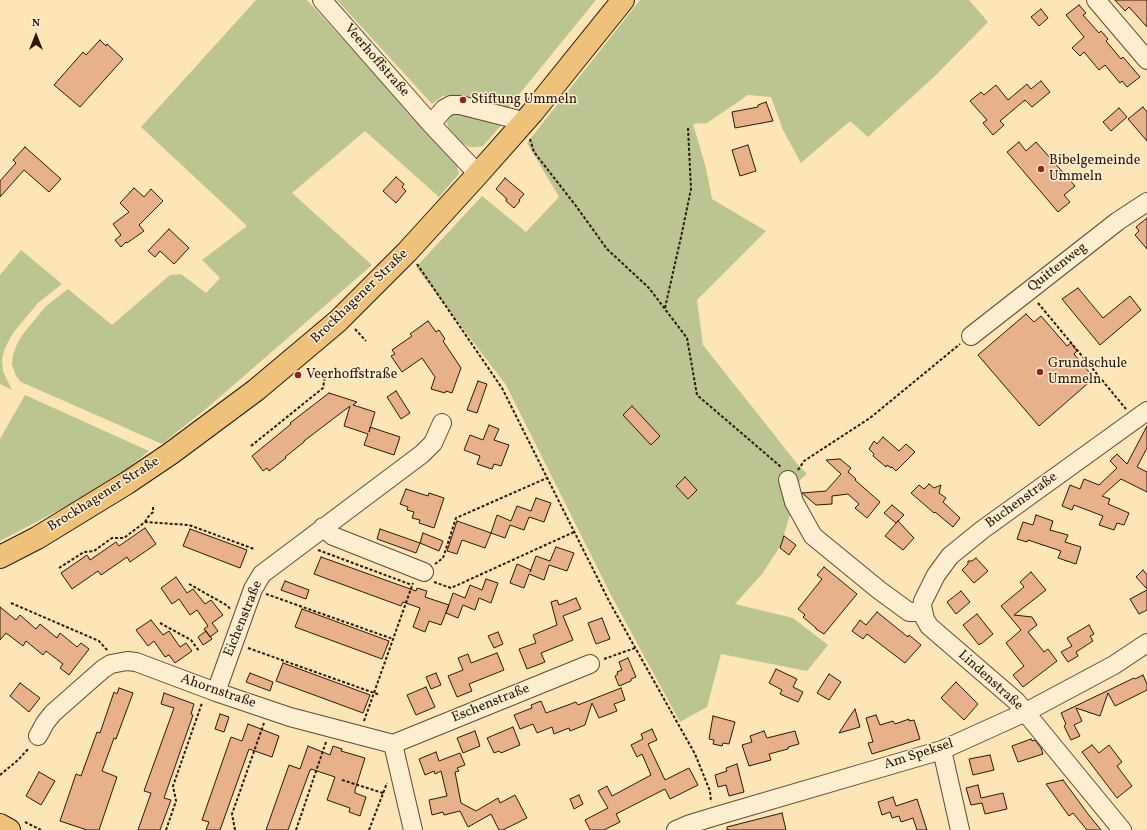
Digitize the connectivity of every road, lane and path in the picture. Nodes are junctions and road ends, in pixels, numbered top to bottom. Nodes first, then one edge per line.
1 (322, 0) edge
2 (623, 0) edge
3 (1096, 0) edge
4 (1147, 60) edge
5 (431, 124) junction
6 (688, 128) dead end
7 (526, 130) junction
8 (478, 174) junction
9 (1147, 202) edge
10 (414, 260) dead end
11 (1028, 291) junction
12 (664, 309) junction
13 (351, 325) dead end
14 (971, 336) joint
15 (366, 341) dead end
16 (325, 376) dead end
17 (1141, 416) edge
18 (442, 423) dead end
19 (251, 446) dead end
20 (547, 478) junction
21 (788, 480) junction
22 (153, 506) dead end
23 (145, 522) junction
24 (324, 527) junction
25 (574, 532) junction
26 (301, 544) junction
27 (254, 549) dead end
28 (0, 557) edge
29 (59, 568) dead end
30 (418, 576) junction
31 (189, 584) dead end
32 (253, 589) junction
33 (11, 603) dead end
34 (923, 612) junction
35 (241, 622) junction
36 (160, 623) dead end
37 (393, 639) junction
38 (234, 643) junction
39 (1147, 643) edge
40 (635, 648) junction
41 (199, 651) dead end
42 (119, 662) junction
43 (590, 664) joint
44 (212, 690) junction
45 (374, 693) junction
46 (380, 695) dead end
47 (269, 710) junction
48 (1026, 712) junction
49 (331, 728) junction
50 (359, 735) junction
51 (38, 736) joint
52 (942, 750) junction
53 (395, 751) junction
54 (0, 775) edge
55 (342, 780) dead end
56 (383, 793) junction
57 (715, 823) edge
58 (0, 825) edge
59 (9, 830) edge
60 (166, 830) edge
61 (235, 830) edge
62 (296, 830) edge
63 (369, 830) edge
64 (414, 830) edge
65 (676, 830) edge
66 (960, 830) edge
67 (1122, 830) edge

1 - 5 street, Veerhoffstraße
2 - 7 main road, Brockhagener Straße
3 - 4 street
5 - 7 street
5 - 8 street, Veerhoffstraße
6 - 12 path
7 - 8 main road, Brockhagener Straße
7 - 12 path
8 - 28 main road, Brockhagener Straße
9 - 11 street, Quittenweg
10 - 20 path
11 - 14 street, Quittenweg
11 - 17 path
12 - 21 path
13 - 15 path
14 - 21 path
16 - 19 path
17 - 34 street, Buchenstraße
18 - 24 street, Eichenstraße
20 - 25 path
20 - 30 path
21 - 34 street
22 - 23 path
23 - 27 path
23 - 29 path
24 - 26 street, Eichenstraße
24 - 30 street
25 - 30 path
25 - 40 path
26 - 30 path
26 - 32 street, Eichenstraße
30 - 37 path
31 - 35 path
32 - 35 street, Eichenstraße
32 - 37 path
33 - 42 path
34 - 48 street, Lindenstraße
35 - 38 street, Eichenstraße
36 - 41 path
37 - 45 path
38 - 44 street, Eichenstraße
38 - 45 path
39 - 48 street, Am Speksel
40 - 43 path
40 - 57 path
42 - 44 street, Ahornstraße
42 - 51 street, Ahornstraße
43 - 53 street, Eschenstraße
44 - 47 street, Ahornstraße
44 - 60 path
45 - 46 path
45 - 50 path
47 - 49 street, Ahornstraße
47 - 61 path
48 - 52 street, Am Speksel
48 - 67 street, Lindenstraße
49 - 50 street, Ahornstraße
49 - 62 path
50 - 53 street, Ahornstraße
51 - 54 path
52 - 57 street, Am Speksel
52 - 66 street
53 - 56 path
53 - 64 street
55 - 56 path
56 - 63 path
57 - 65 street, Am Speksel
58 - 59 main road

